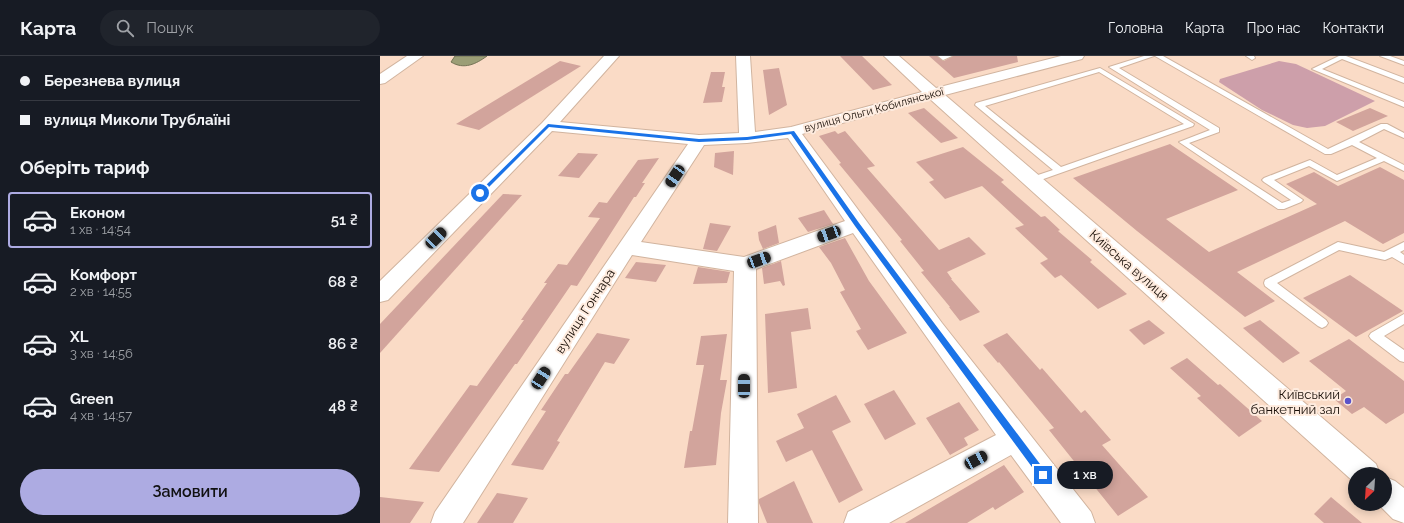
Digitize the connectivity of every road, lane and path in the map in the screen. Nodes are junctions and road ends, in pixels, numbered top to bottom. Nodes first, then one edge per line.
1 (416, 56) edge
2 (612, 56) edge
3 (743, 56) edge
4 (892, 56) edge
5 (941, 56) edge
6 (949, 56) edge
7 (1077, 56) edge
8 (1151, 56) edge
9 (1158, 56) edge
10 (1383, 56) edge
11 (1404, 63) edge
12 (380, 80) edge
13 (1404, 81) edge
14 (934, 93) junction
15 (1404, 105) edge
16 (548, 126) junction
17 (792, 132) junction
18 (1404, 136) edge
19 (747, 138) junction
20 (699, 140) junction
21 (1352, 142) junction
22 (1384, 158) junction
23 (1404, 168) edge
24 (1059, 170) junction
25 (1032, 180) junction
26 (857, 224) junction
27 (1404, 246) edge
28 (627, 247) junction
29 (1392, 252) junction
30 (1404, 260) edge
31 (745, 265) junction
32 (380, 294) edge
33 (1404, 318) edge
34 (1322, 323) dead end
35 (1404, 357) edge
36 (1015, 439) junction
37 (1358, 467) edge
38 (1392, 497) edge
39 (1404, 508) edge
40 (446, 523) edge
41 (743, 523) edge
42 (859, 523) edge
43 (1080, 523) edge

1 - 12 street
2 - 16 street
3 - 19 street
4 - 14 street, Київська вулиця
5 - 6 lane
7 - 14 street, вулиця Ольги Кобилянської
8 - 22 lane
9 - 21 lane
10 - 11 lane
13 - 15 lane
14 - 17 street, вулиця Ольги Кобилянської
14 - 25 street, Київська вулиця
16 - 20 street, вулиця Ольги Кобилянської
16 - 32 street
17 - 19 street, вулиця Ольги Кобилянської
17 - 26 street
18 - 21 lane
19 - 20 street, вулиця Ольги Кобилянської
20 - 28 street, вулиця Гончара
21 - 22 lane
22 - 23 lane
24 - 24 lane
24 - 25 lane
25 - 37 street, Київська вулиця
26 - 31 street
26 - 36 street
27 - 29 lane
28 - 31 street
28 - 40 street, вулиця Гончара
29 - 30 lane
29 - 34 lane
31 - 41 street
33 - 35 lane
36 - 42 street
36 - 43 street
38 - 39 street

